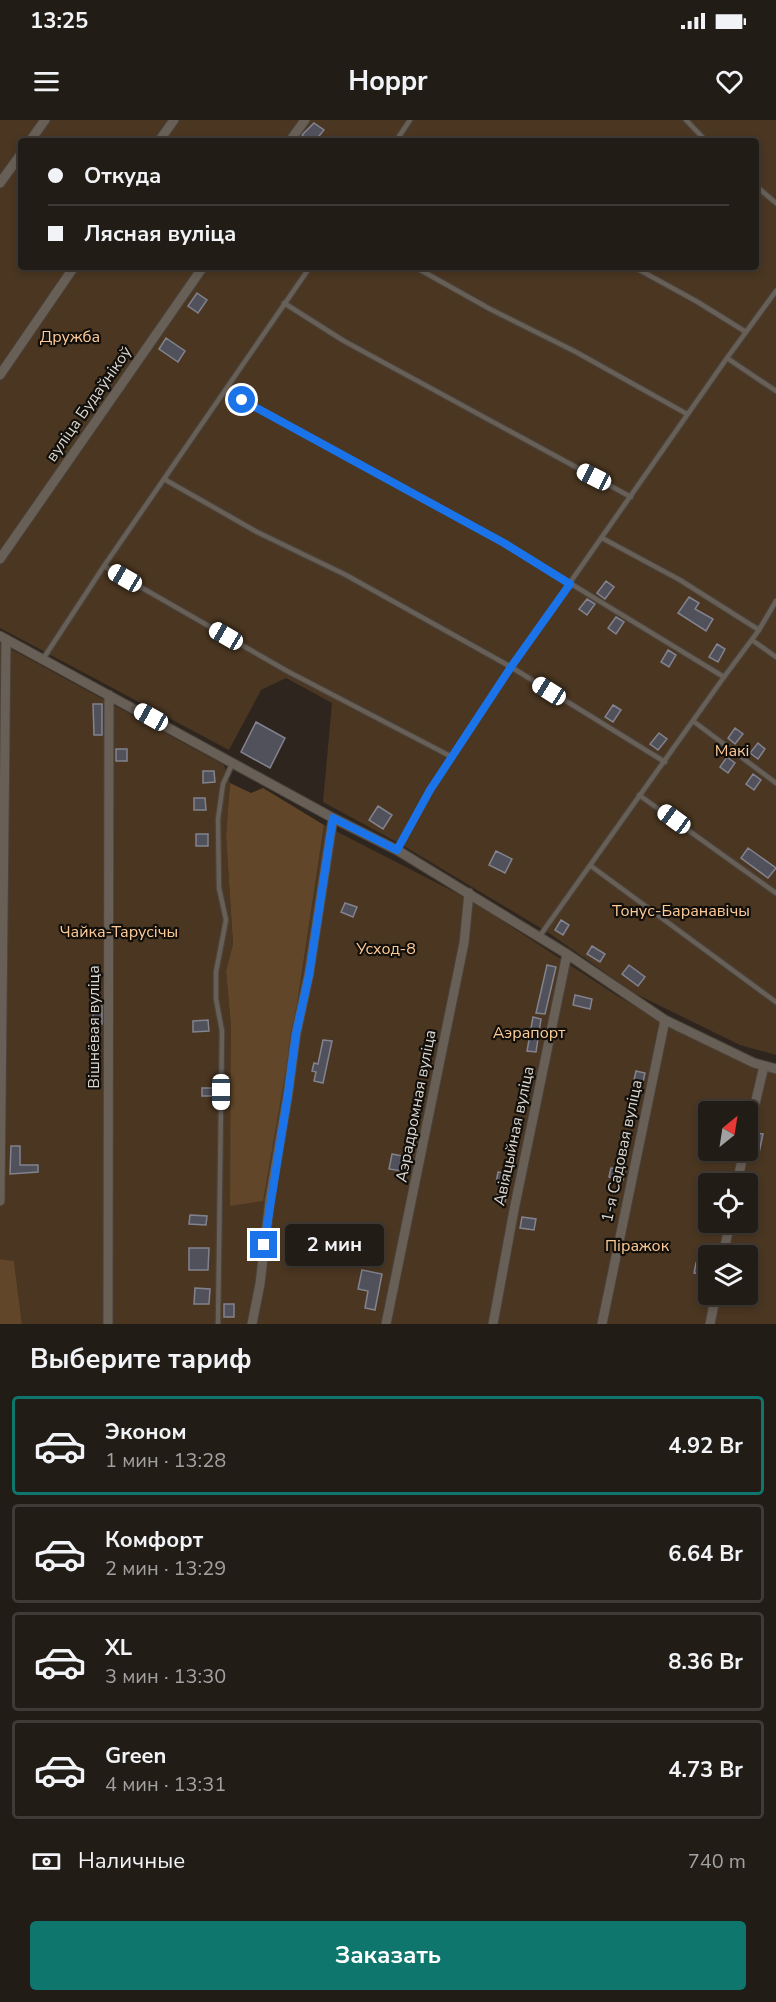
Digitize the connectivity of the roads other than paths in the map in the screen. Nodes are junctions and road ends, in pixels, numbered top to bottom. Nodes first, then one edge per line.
1 (45, 120) edge
2 (174, 120) edge
3 (305, 120) edge
4 (410, 120) edge
5 (686, 120) edge
6 (32, 138) edge
7 (161, 138) edge
8 (292, 138) edge
9 (398, 138) edge
10 (703, 138) edge
11 (18, 158) edge
12 (0, 183) edge
13 (759, 189) edge
14 (776, 203) edge
15 (72, 270) edge
16 (200, 270) edge
17 (308, 270) edge
18 (420, 270) edge
19 (639, 270) edge
20 (776, 291) edge
21 (284, 303) junction
22 (746, 332) junction
23 (727, 358) junction
24 (0, 375) edge
25 (225, 390) junction
26 (776, 391) edge
27 (687, 414) junction
28 (164, 479) junction
29 (631, 497) junction
30 (602, 538) junction
31 (0, 558) edge
32 (104, 566) junction
33 (570, 584) junction
34 (776, 601) edge
35 (759, 630) junction
36 (3, 637) edge
37 (752, 640) junction
38 (776, 657) edge
39 (43, 659) junction
40 (511, 667) junction
41 (724, 677) junction
42 (109, 695) junction
43 (693, 721) junction
44 (452, 757) junction
45 (233, 762) junction
46 (665, 762) junction
47 (776, 783) edge
48 (639, 795) junction
49 (333, 818) junction
50 (397, 850) junction
51 (591, 866) junction
52 (469, 893) junction
53 (776, 893) edge
54 (540, 937) junction
55 (567, 954) junction
56 (776, 1002) edge
57 (665, 1020) junction
58 (764, 1066) junction
59 (776, 1069) edge
60 (756, 1101) edge
61 (0, 1201) edge
62 (714, 1305) edge
63 (108, 1324) edge
64 (218, 1324) edge
65 (252, 1324) edge
66 (386, 1324) edge
67 (493, 1324) edge
68 (602, 1324) edge
69 (710, 1324) edge

1 - 6 street
2 - 7 street
3 - 8 street
4 - 9 lane
5 - 10 lane
11 - 12 street
13 - 14 lane
15 - 24 street
16 - 31 street, вуліца Будаўнікоў
17 - 21 lane
18 - 27 lane
19 - 22 lane
20 - 22 lane
21 - 25 lane
21 - 29 lane
22 - 23 lane
23 - 26 lane
23 - 27 lane
25 - 28 lane
25 - 33 lane
27 - 29 lane
28 - 32 lane
28 - 40 lane
29 - 30 lane
30 - 33 lane
30 - 35 lane
32 - 39 lane
32 - 44 lane
33 - 40 lane
33 - 41 lane
34 - 35 lane
35 - 37 lane
36 - 39 street
36 - 61 street
37 - 38 lane
37 - 41 lane
39 - 42 street
40 - 44 lane
40 - 46 lane
41 - 43 lane
42 - 45 street
42 - 63 street, Вішнёвая вуліца
43 - 46 lane
43 - 47 lane
44 - 50 lane
45 - 49 street
45 - 64 lane
46 - 48 lane
48 - 51 lane
48 - 53 lane
49 - 50 street
49 - 65 street
50 - 52 street
51 - 54 lane
51 - 56 lane
52 - 54 street
52 - 66 street, Аэрадромная вуліца
54 - 55 street
55 - 57 street
55 - 67 street, Авіяцыйная вуліца
57 - 58 street
57 - 68 street, 1-я Садовая вуліца
58 - 59 street
58 - 60 street
62 - 69 street

